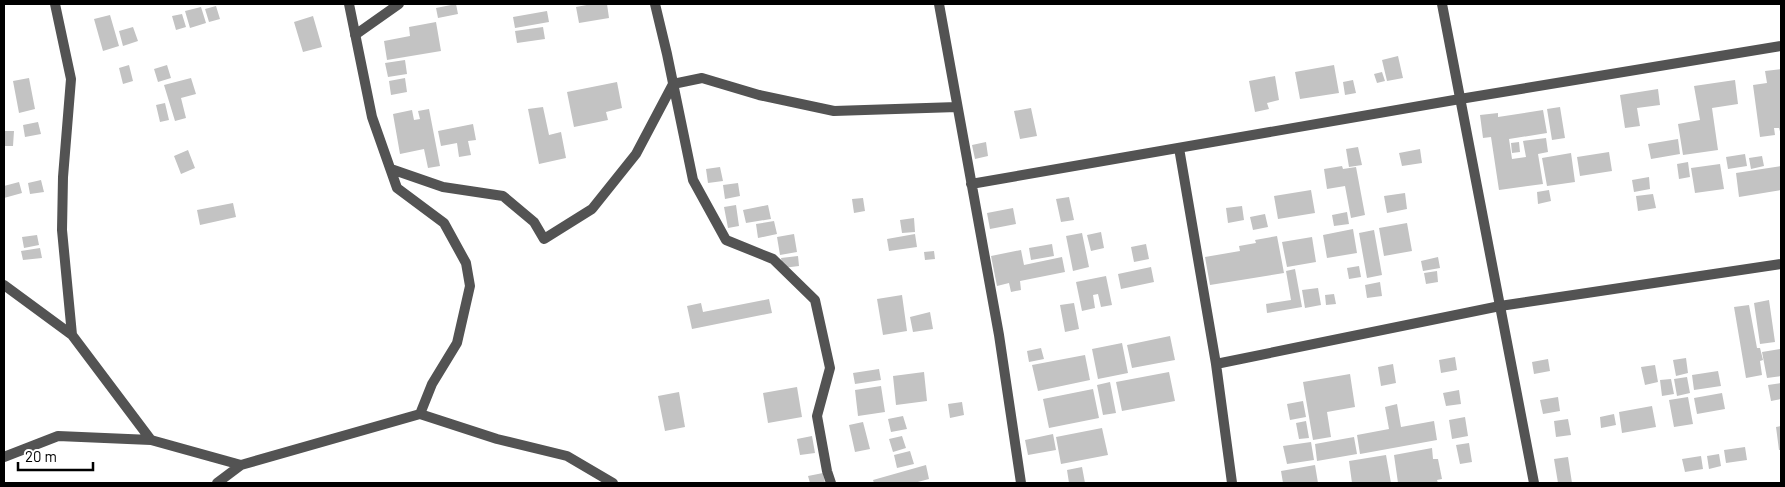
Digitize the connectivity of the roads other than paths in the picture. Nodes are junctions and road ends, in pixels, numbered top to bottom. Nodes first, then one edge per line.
1 (55, 4) edge
2 (349, 4) edge
3 (399, 4) edge
4 (655, 4) edge
5 (939, 4) edge
6 (1442, 4) edge
7 (355, 35) junction
8 (1781, 46) edge
9 (673, 84) junction
10 (1460, 99) junction
11 (957, 107) junction
12 (1179, 148) junction
13 (390, 169) junction
14 (971, 184) junction
15 (1781, 264) edge
16 (4, 285) edge
17 (1500, 306) junction
18 (72, 336) junction
19 (1216, 364) junction
20 (420, 414) junction
21 (151, 440) junction
22 (4, 457) edge
23 (241, 465) junction
24 (217, 483) edge
25 (613, 483) edge
26 (831, 483) edge
27 (1021, 483) edge
28 (1232, 483) edge
29 (1534, 483) edge

1 - 18 street
2 - 7 street
3 - 7 street
4 - 9 street
5 - 11 street
6 - 10 street
7 - 13 street
8 - 10 street
9 - 11 street
9 - 13 street
9 - 26 street
10 - 12 street
10 - 17 street
11 - 14 street
12 - 14 street
12 - 19 street
13 - 20 street
14 - 27 street
15 - 17 street
16 - 18 street
17 - 19 street
17 - 29 street
18 - 21 street
19 - 28 street
20 - 23 street
20 - 25 street
21 - 22 street
21 - 23 street
23 - 24 street

